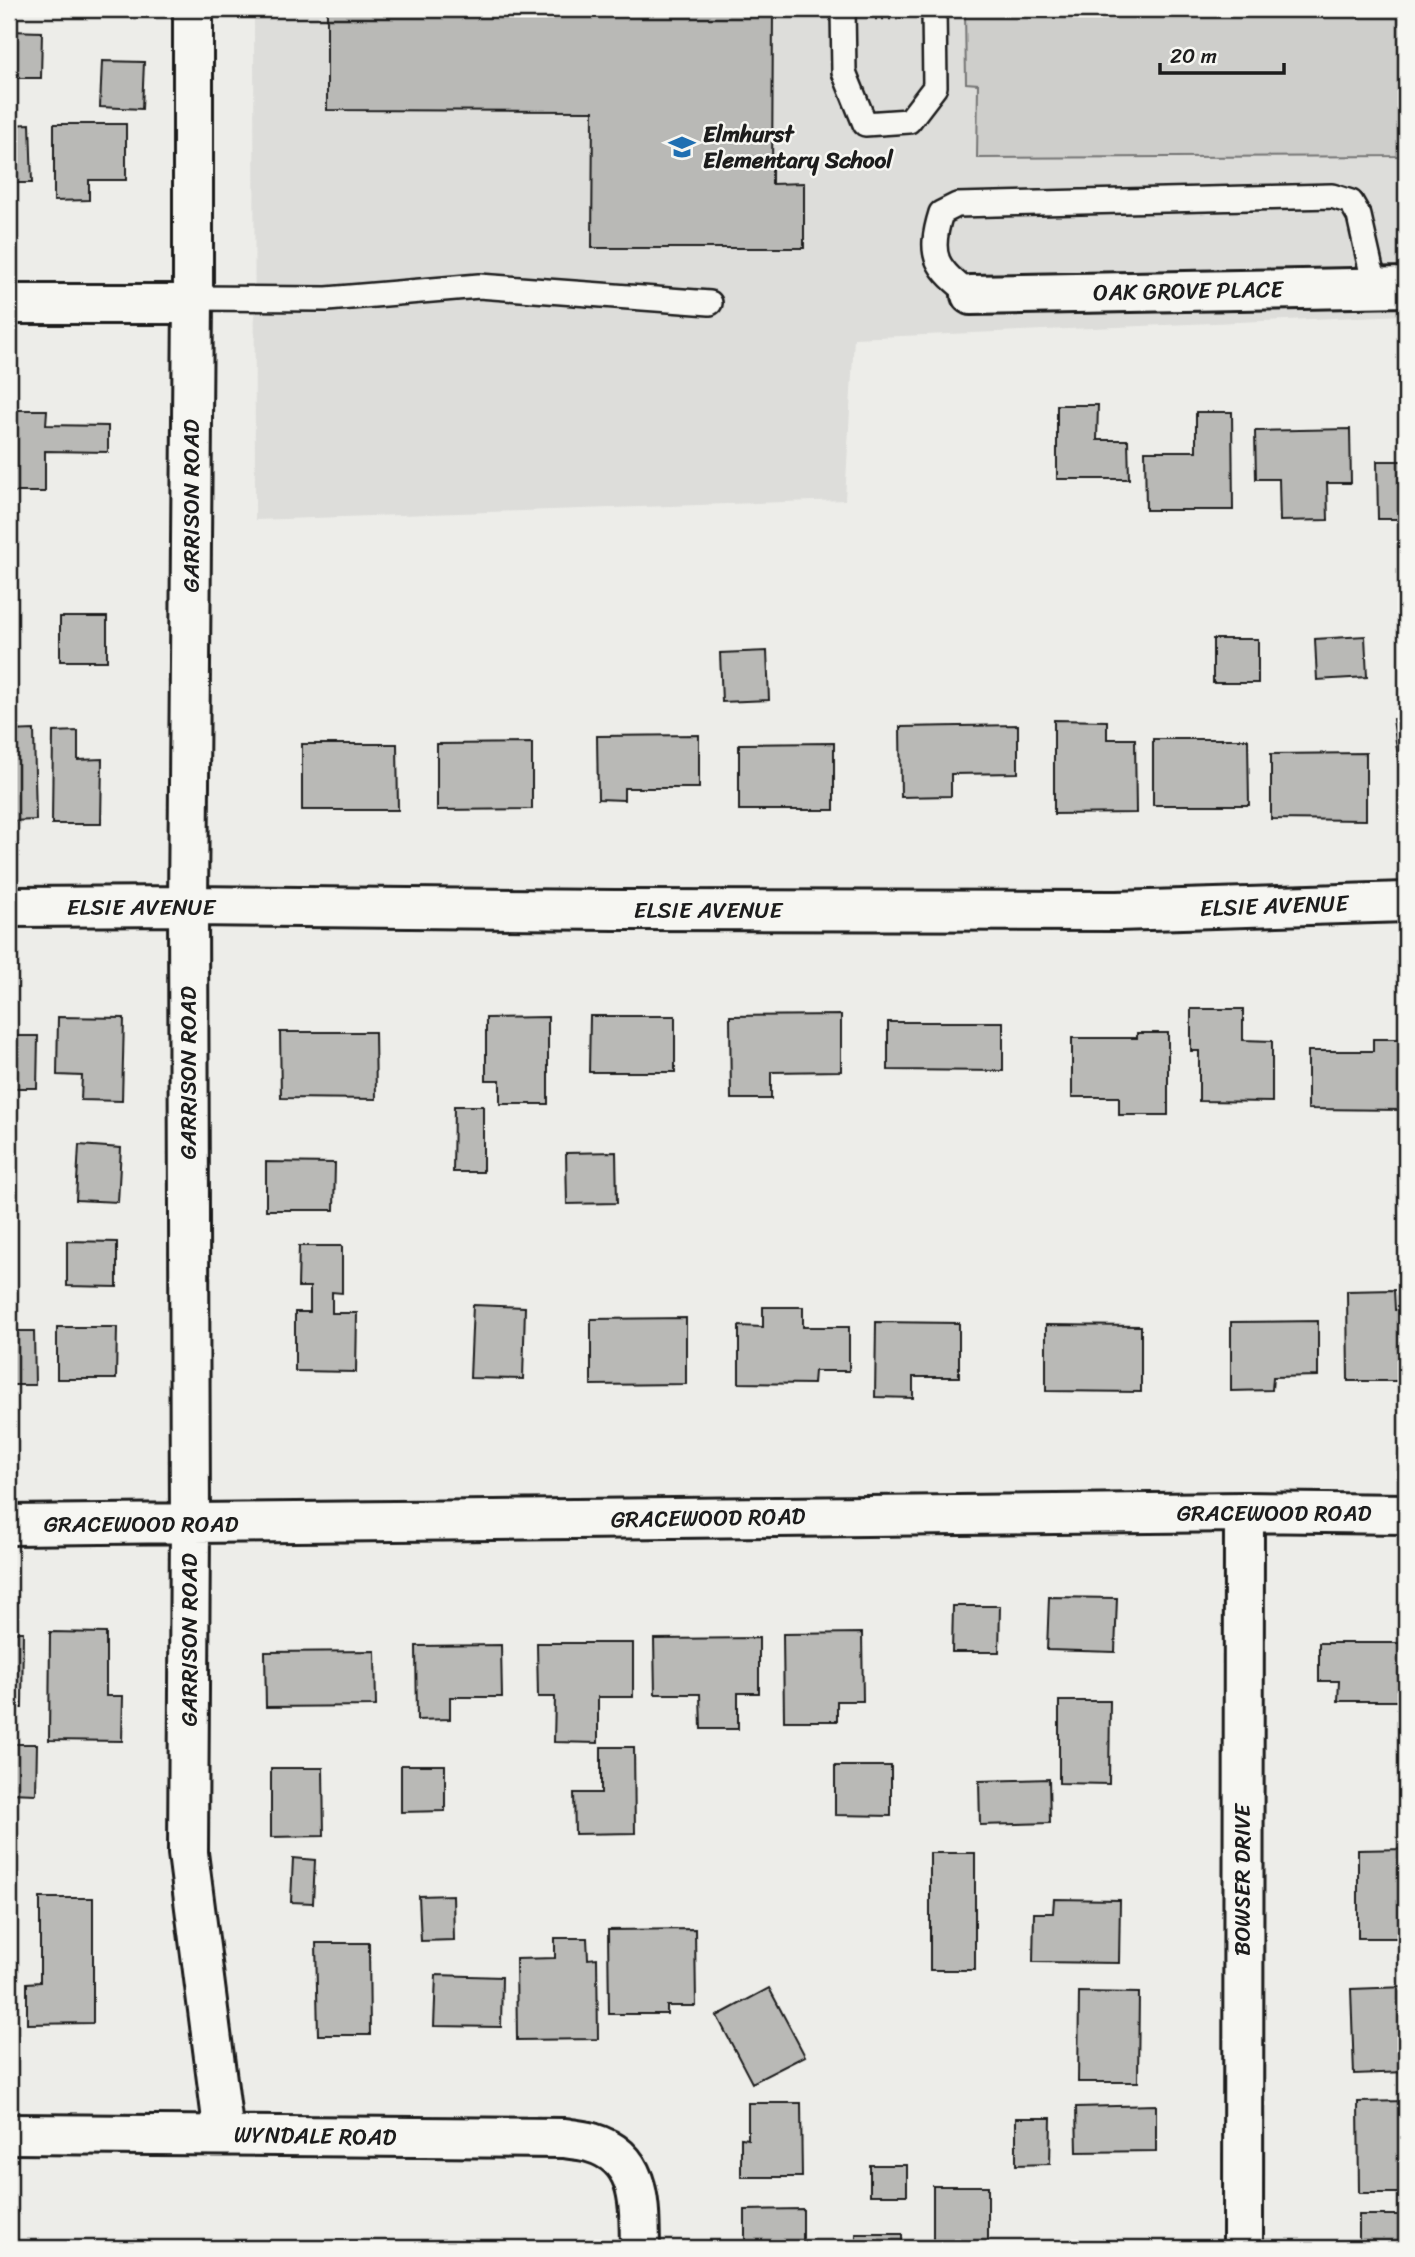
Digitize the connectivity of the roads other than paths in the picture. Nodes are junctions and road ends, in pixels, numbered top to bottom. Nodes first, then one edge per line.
1 (192, 9) edge
2 (934, 9) edge
3 (853, 13) edge
4 (1393, 288) edge
5 (971, 295) joint
6 (193, 301) junction
7 (710, 303) dead end
8 (9, 304) edge
9 (1406, 902) edge
10 (188, 906) junction
11 (9, 907) edge
12 (1244, 1512) junction
13 (1406, 1514) edge
14 (190, 1524) junction
15 (9, 1525) edge
16 (9, 2134) edge
17 (225, 2135) junction
18 (640, 2248) edge
19 (1242, 2248) edge

1 - 6 street, GARRISON ROAD
2 - 3 lane
4 - 5 street, OAK GROVE PLACE
4 - 5 lane
6 - 7 lane
6 - 8 street
6 - 10 street, GARRISON ROAD
9 - 10 street, ELSIE AVENUE
10 - 11 street, ELSIE AVENUE
10 - 14 street, GARRISON ROAD
12 - 13 street, GRACEWOOD ROAD
12 - 14 street, GRACEWOOD ROAD
12 - 19 street, BOWSER DRIVE
14 - 15 street, GRACEWOOD ROAD
14 - 17 street, GARRISON ROAD
16 - 17 street, WYNDALE ROAD
17 - 18 street, WYNDALE ROAD

